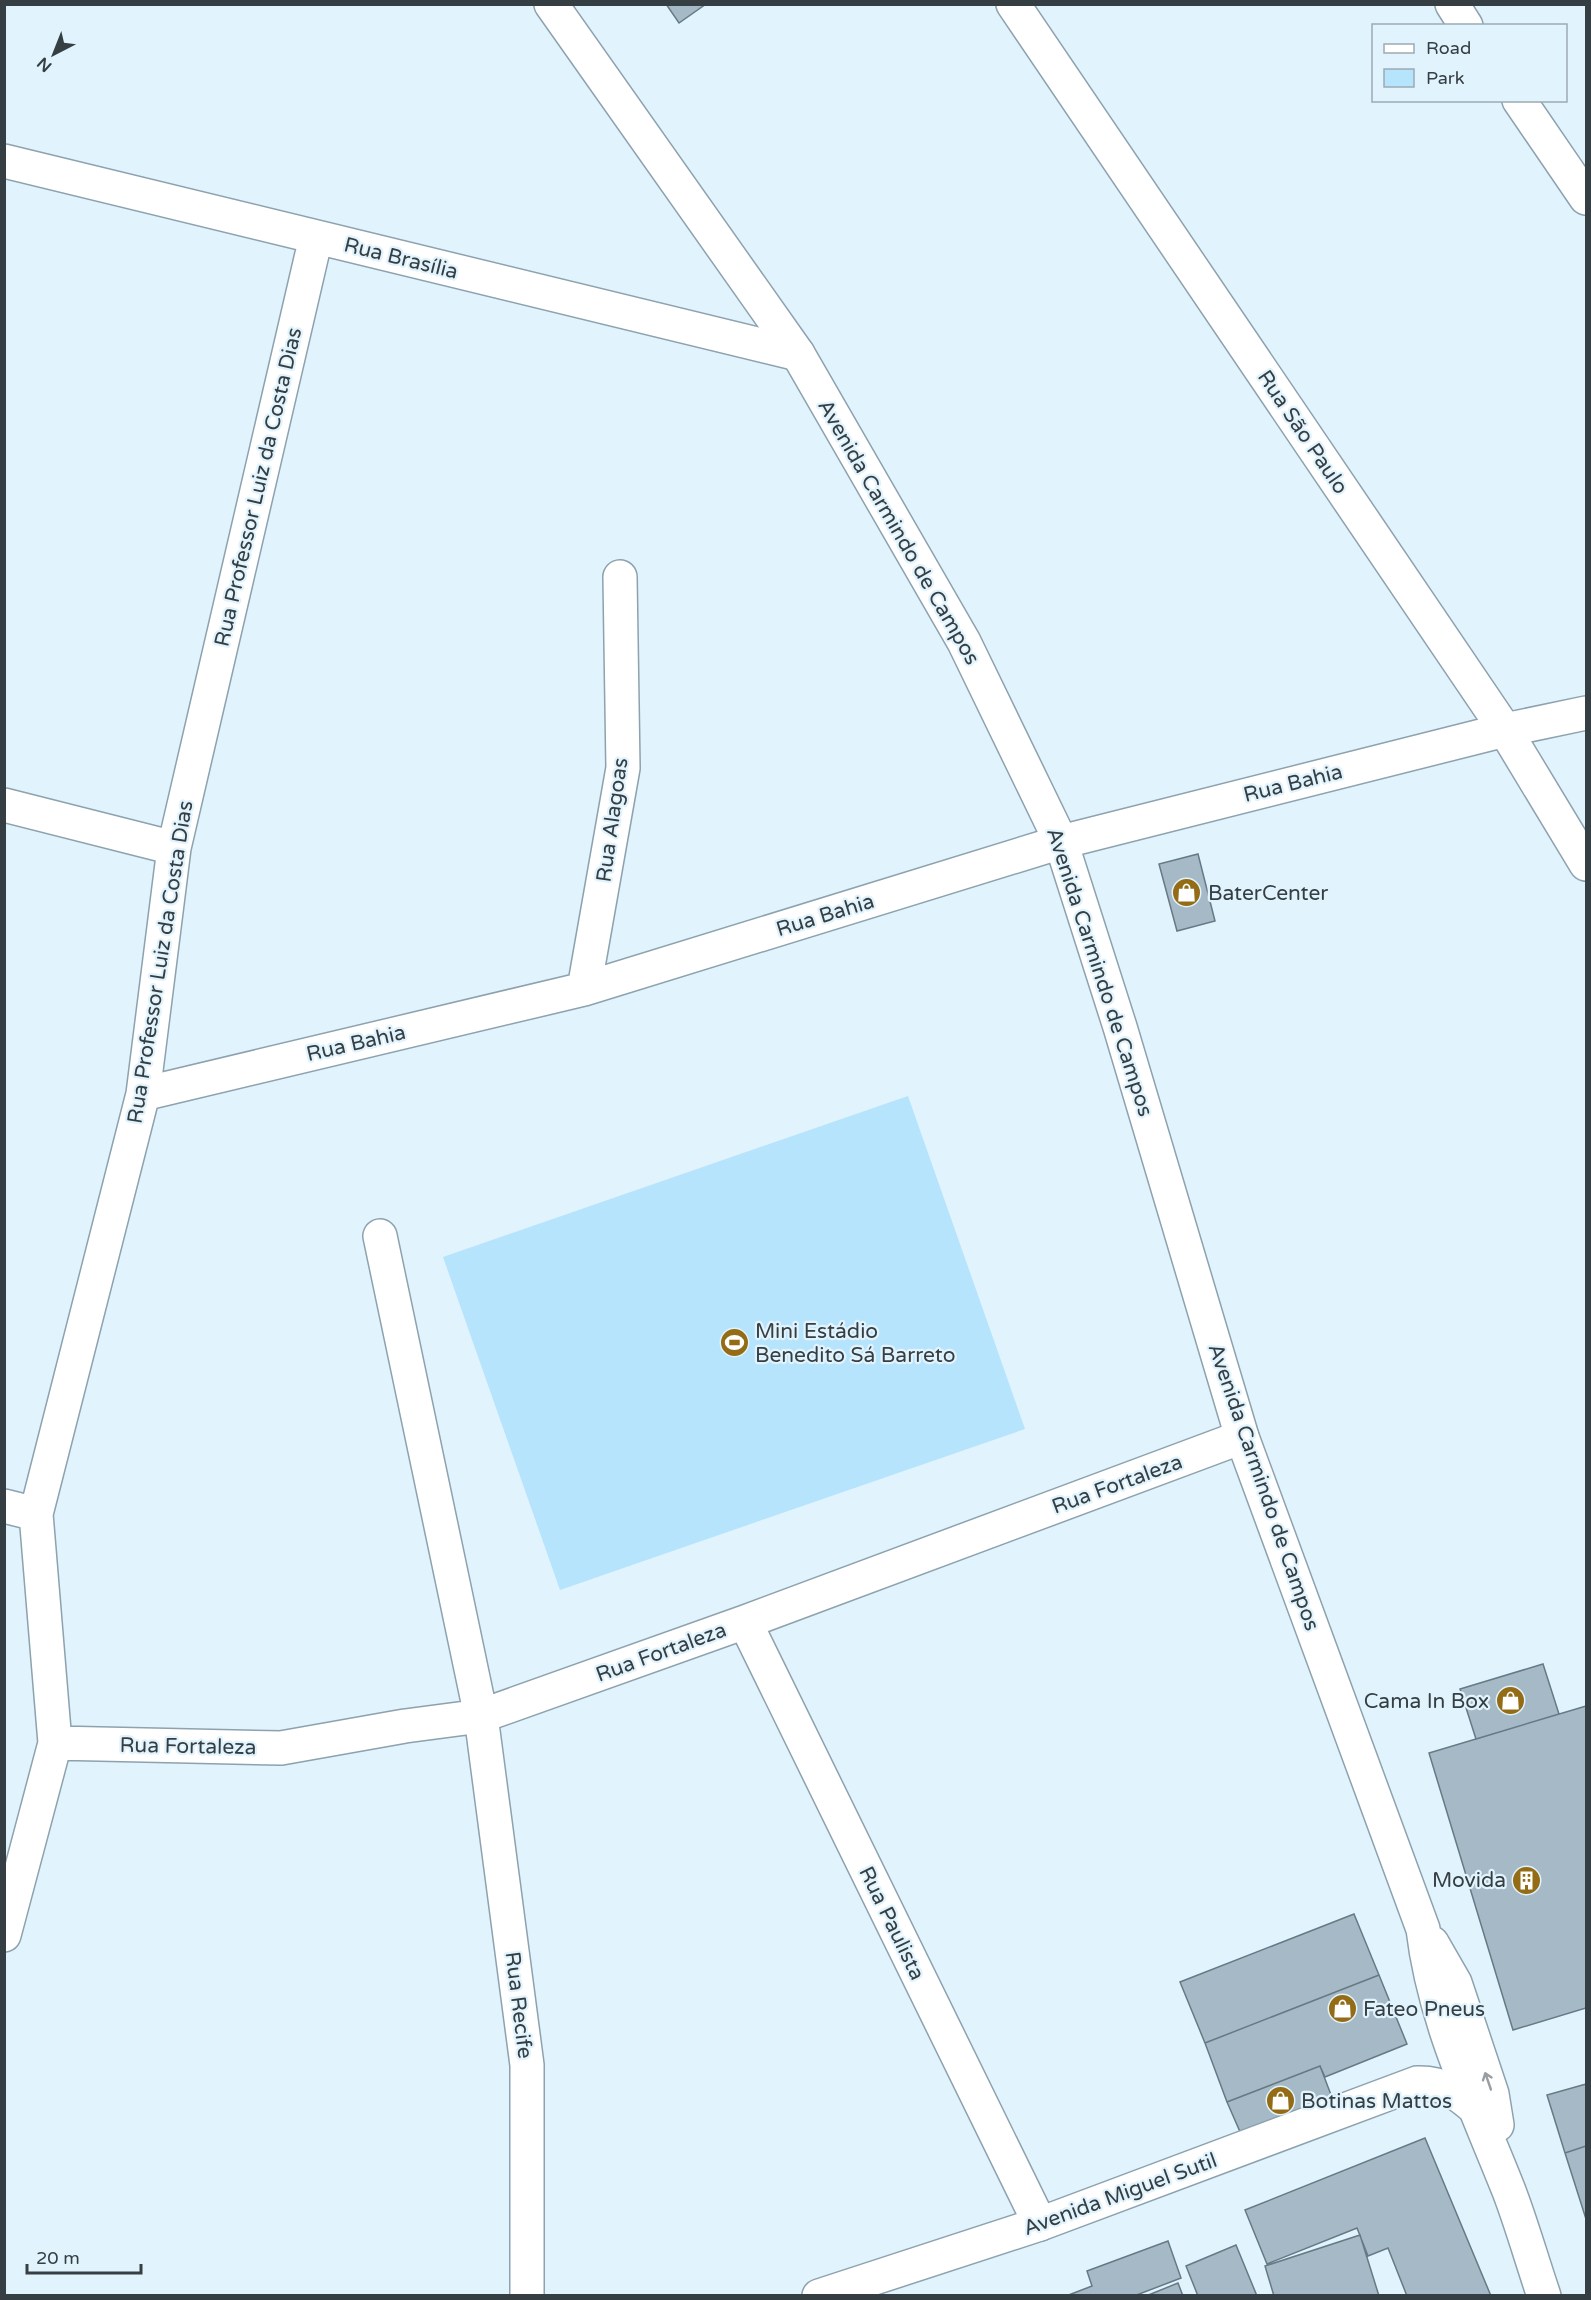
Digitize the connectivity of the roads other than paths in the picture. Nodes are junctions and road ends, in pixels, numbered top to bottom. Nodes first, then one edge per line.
1 (551, 4) edge
2 (1013, 4) edge
3 (1520, 102) edge
4 (4, 161) edge
5 (1587, 198) edge
6 (316, 237) junction
7 (798, 354) junction
8 (620, 577) dead end
9 (1587, 713) edge
10 (1505, 730) junction
11 (4, 806) edge
12 (1061, 842) junction
13 (174, 848) junction
14 (1587, 864) edge
15 (584, 989) junction
16 (143, 1094) junction
17 (380, 1236) dead end
18 (1242, 1437) junction
19 (4, 1506) edge
20 (36, 1514) junction
21 (745, 1622) junction
22 (481, 1716) junction
23 (55, 1743) junction
24 (1423, 1929) junction
25 (4, 1935) edge
26 (1455, 1983) junction
27 (1450, 2043) junction
28 (1417, 2084) junction
29 (1474, 2107) junction
30 (1499, 2139) junction
31 (1509, 2193) junction
32 (1040, 2224) junction
33 (527, 2295) edge
34 (819, 2295) edge
35 (1544, 2295) edge

1 - 7 street, Avenida Carmindo de Campos
2 - 10 street, Rua São Paulo
3 - 5 street
4 - 6 street, Rua Brasília
6 - 7 street, Rua Brasília
6 - 13 street, Rua Professor Luiz da Costa Dias
7 - 12 street, Avenida Carmindo de Campos
8 - 15 street, Rua Alagoas
9 - 10 street
10 - 12 street, Rua Bahia
10 - 14 street, Rua São Paulo
11 - 13 street
12 - 15 street, Rua Bahia
12 - 18 street, Avenida Carmindo de Campos
13 - 16 street, Rua Professor Luiz da Costa Dias
15 - 16 street, Rua Bahia
16 - 20 street, Rua Professor Luiz da Costa Dias
17 - 22 street, Rua Recife
18 - 21 street, Rua Fortaleza
18 - 24 street, Avenida Carmindo de Campos
19 - 20 street
20 - 23 street, Rua Professor Luiz da Costa Dias
21 - 22 street, Rua Fortaleza
21 - 32 street, Rua Paulista
22 - 23 street, Rua Fortaleza
22 - 33 street, Rua Recife
23 - 25 street, Rua Professor Luiz da Costa Dias
24 - 26 street, Avenida Carmindo de Campos
24 - 27 street, Avenida Carmindo de Campos
26 - 27 street, Avenida Carmindo de Campos
30 -> 26 street, Avenida Carmindo de Campos
27 - 28 street, Avenida Miguel Sutil
27 - 29 street, Avenida Carmindo de Campos
28 - 29 street, Avenida Miguel Sutil
28 - 32 street, Avenida Miguel Sutil
29 - 30 street, Avenida Carmindo de Campos
29 - 31 street, Avenida Carmindo de Campos
30 - 31 street, Avenida Carmindo de Campos
31 - 35 street, Avenida Carmindo de Campos
32 - 34 street, Avenida Miguel Sutil

